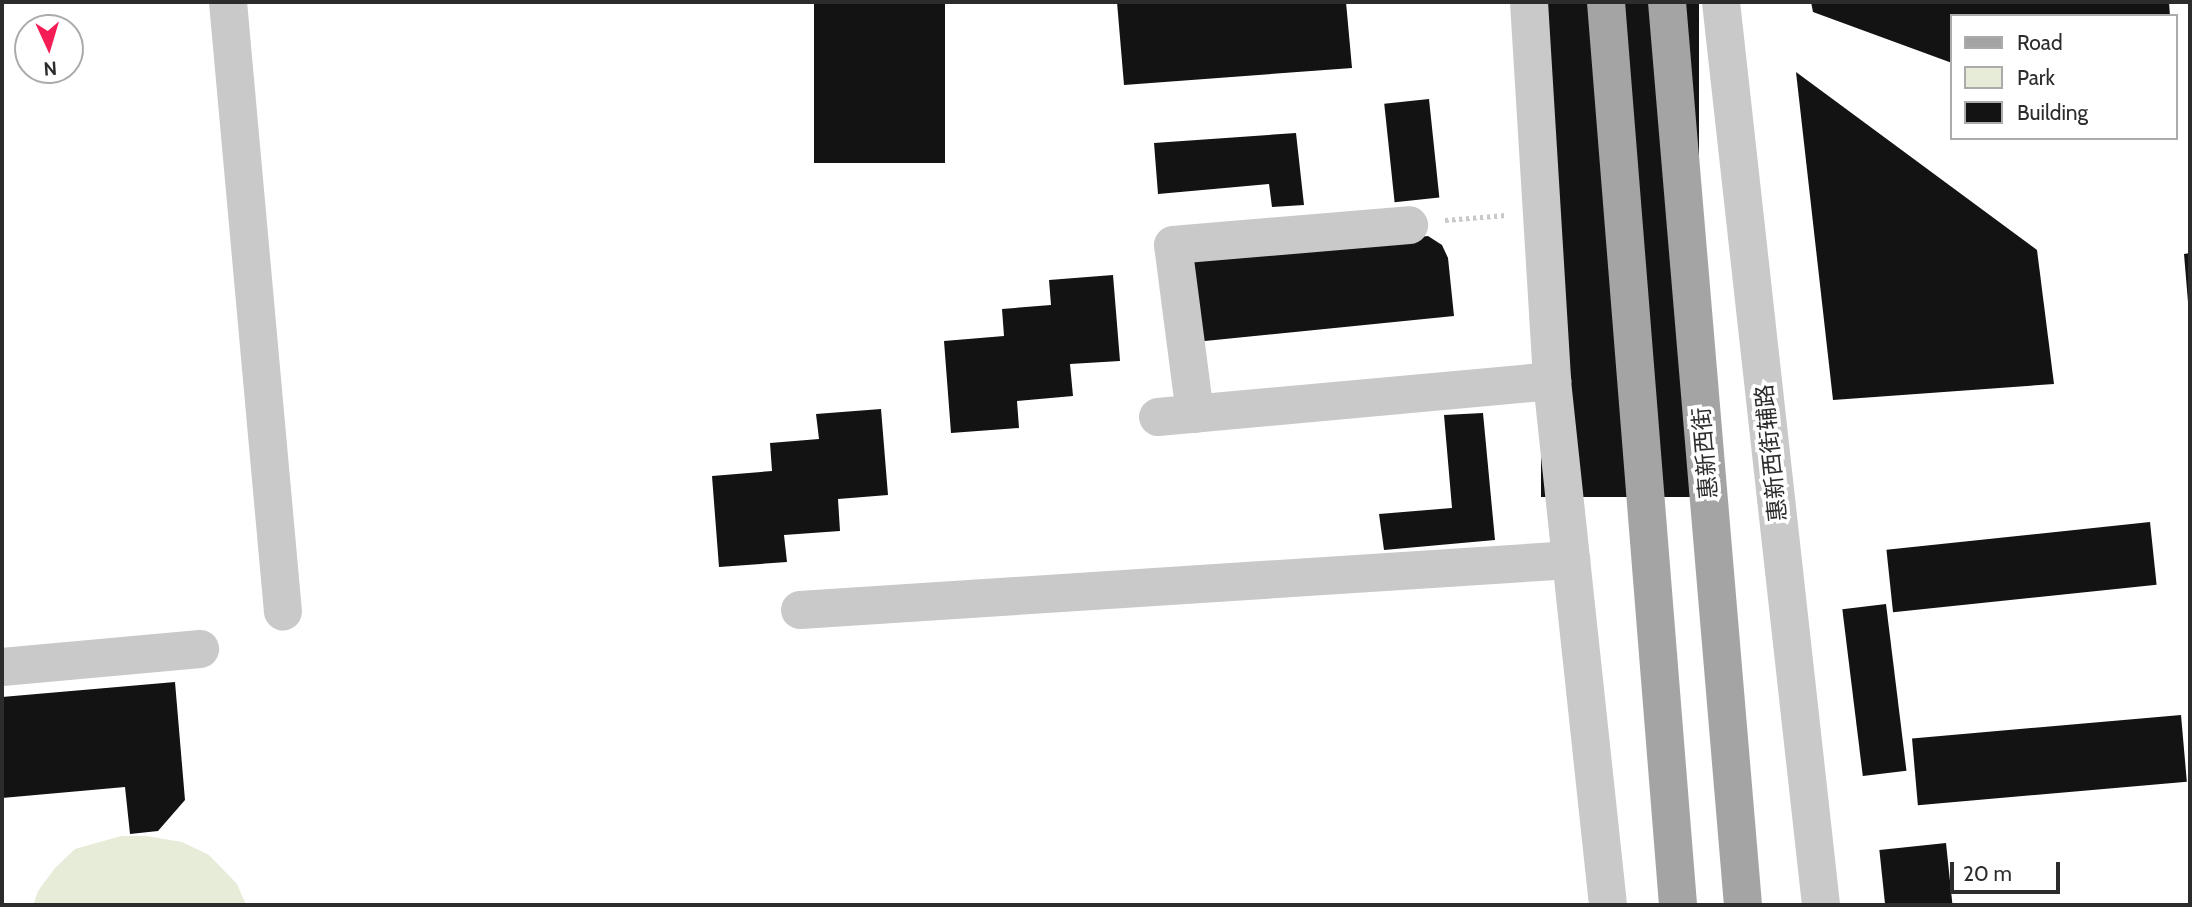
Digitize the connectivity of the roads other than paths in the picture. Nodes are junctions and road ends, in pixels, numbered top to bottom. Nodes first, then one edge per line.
1 (228, 2) edge
2 (1529, 2) edge
3 (1606, 2) edge
4 (1667, 2) edge
5 (1721, 2) edge
6 (1426, 222) road end
7 (1552, 381) junction
8 (1571, 560) junction
9 (800, 610) dead end
10 (283, 612) dead end
11 (200, 649) dead end
12 (2, 667) edge
13 (1608, 905) edge
14 (1678, 905) edge
15 (1743, 905) edge
16 (1821, 905) edge

1 - 10 street
2 - 7 street
3 - 14 main road
4 - 15 main road, 惠新西街
5 - 16 street, 惠新西街辅路
6 - 7 street
7 - 8 street
8 - 9 street
8 - 13 street
11 - 12 street

